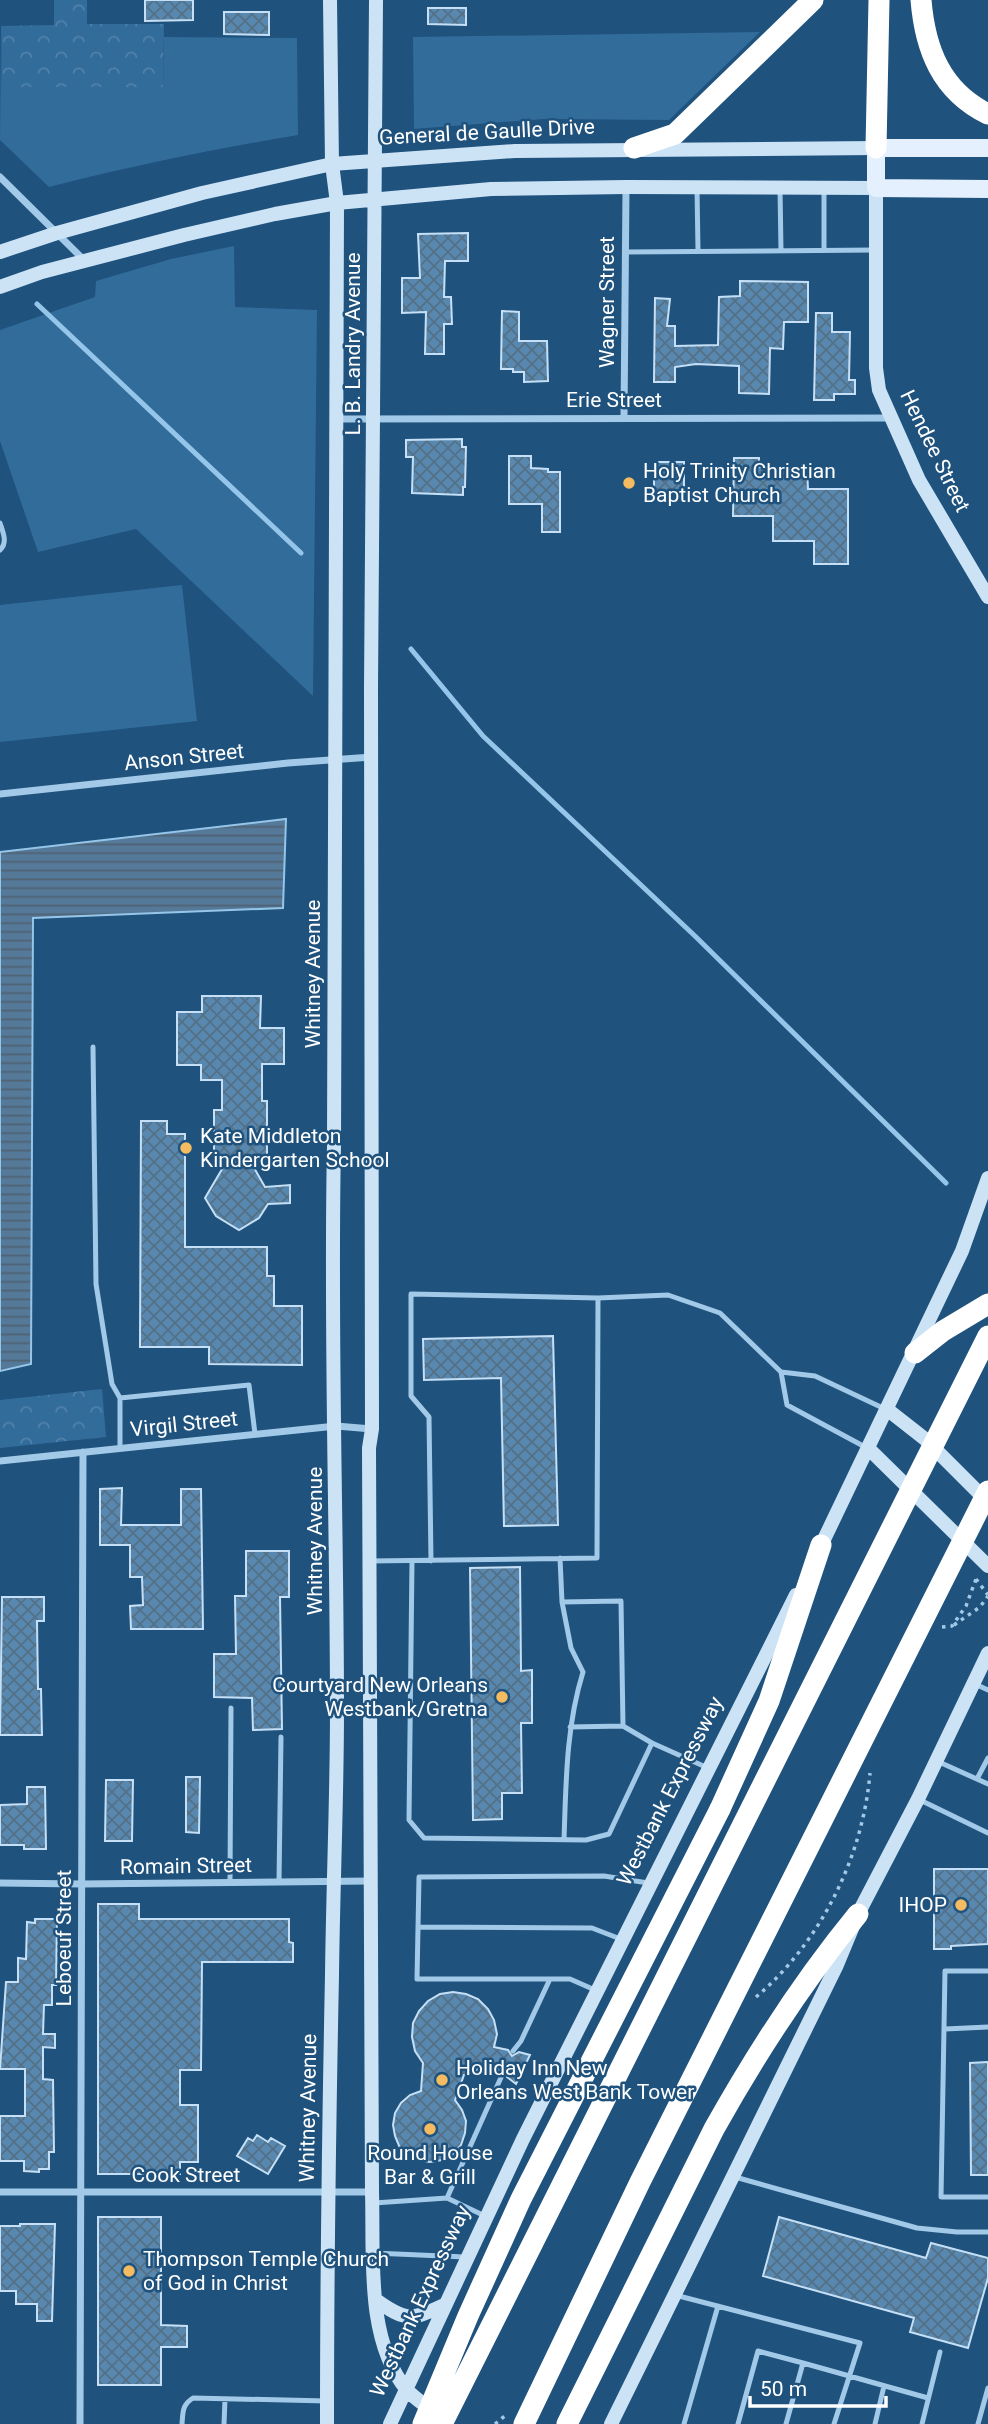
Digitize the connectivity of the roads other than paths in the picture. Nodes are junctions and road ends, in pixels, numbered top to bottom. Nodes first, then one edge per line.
1 (330, 0) edge
2 (376, 0) edge
3 (813, 0) edge
4 (878, 0) edge
5 (921, 0) edge
6 (988, 114) edge
7 (634, 148) junction
8 (876, 148) junction
9 (988, 148) edge
10 (374, 161) junction
11 (332, 164) junction
12 (0, 177) edge
13 (626, 187) junction
14 (697, 187) junction
15 (780, 188) junction
16 (824, 188) junction
17 (876, 188) junction
18 (988, 189) edge
19 (374, 201) junction
20 (337, 203) junction
21 (57, 233) junction
22 (824, 250) junction
23 (876, 250) junction
24 (698, 251) junction
25 (782, 251) junction
26 (0, 252) edge
27 (625, 252) junction
28 (86, 261) junction
29 (0, 287) edge
30 (374, 417) junction
31 (624, 418) junction
32 (891, 418) junction
33 (337, 419) junction
34 (0, 523) edge
35 (0, 550) edge
36 (988, 597) edge
37 (335, 659) joint
38 (372, 757) junction
39 (335, 758) junction
40 (0, 794) edge
41 (93, 1047) dead end
42 (988, 1178) edge
43 (598, 1298) junction
44 (988, 1304) edge
45 (988, 1336) edge
46 (915, 1353) junction
47 (782, 1372) junction
48 (120, 1398) junction
49 (888, 1410) junction
50 (336, 1426) junction
51 (372, 1429) junction
52 (255, 1434) junction
53 (120, 1448) junction
54 (869, 1449) junction
55 (83, 1452) junction
56 (0, 1461) edge
57 (988, 1491) edge
58 (988, 1502) edge
59 (821, 1545) junction
60 (560, 1558) junction
61 (369, 1561) junction
62 (412, 1561) junction
63 (431, 1561) junction
64 (988, 1566) edge
65 (562, 1602) junction
66 (988, 1653) edge
67 (973, 1683) junction
68 (988, 1690) edge
69 (231, 1708) dead end
70 (622, 1726) junction
71 (570, 1727) junction
72 (281, 1737) dead end
73 (652, 1743) junction
74 (988, 1758) edge
75 (936, 1760) junction
76 (709, 1768) junction
77 (977, 1779) junction
78 (988, 1784) edge
79 (918, 1799) junction
80 (988, 1833) edge
81 (564, 1840) junction
82 (333, 1881) junction
83 (372, 1881) junction
84 (279, 1882) junction
85 (0, 1883) edge
86 (230, 1883) junction
87 (651, 1883) junction
88 (81, 1884) junction
89 (858, 1914) junction
90 (418, 1927) junction
91 (623, 1940) junction
92 (988, 1971) edge
93 (550, 1979) junction
94 (597, 1991) junction
95 (988, 2027) edge
96 (945, 2029) junction
97 (513, 2051) dead end
98 (503, 2073) dead end
99 (732, 2176) junction
100 (0, 2192) edge
101 (81, 2192) junction
102 (327, 2192) junction
103 (372, 2197) junction
104 (988, 2197) edge
105 (447, 2198) junction
106 (486, 2216) junction
107 (988, 2232) edge
108 (374, 2253) junction
109 (467, 2258) junction
110 (674, 2295) junction
111 (376, 2300) junction
112 (444, 2305) junction
113 (718, 2306) junction
114 (940, 2352) dead end
115 (803, 2363) junction
116 (849, 2376) junction
117 (884, 2386) junction
118 (988, 2388) edge
119 (407, 2390) junction
120 (225, 2399) junction
121 (928, 2399) junction
122 (327, 2401) junction
123 (80, 2424) edge
124 (182, 2424) edge
125 (224, 2424) edge
126 (327, 2424) edge
127 (390, 2424) edge
128 (423, 2424) edge
129 (442, 2424) edge
130 (448, 2424) edge
131 (524, 2424) edge
132 (567, 2424) edge
133 (611, 2424) edge
134 (684, 2424) edge
135 (738, 2424) edge
136 (786, 2424) edge
137 (834, 2424) edge
138 (875, 2424) edge
139 (922, 2424) edge
140 (978, 2424) edge

1 - 11 street, L. B. Landry Avenue
2 - 10 street, L. B. Landry Avenue
3 - 7 highway
4 - 8 highway
5 - 6 highway
7 - 8 street, General de Gaulle Drive
7 - 10 street, General de Gaulle Drive
8 - 9 main road, General de Gaulle Drive
8 - 17 main road, Hendee Street
10 - 11 street, General de Gaulle Drive
10 - 19 street, L. B. Landry Avenue
11 - 20 street, L. B. Landry Avenue
11 - 21 street, General de Gaulle Drive
12 - 21 street
13 - 14 street
13 - 19 street
13 - 27 street, Wagner Street
14 - 15 street
14 - 24 lane
15 - 16 street
15 - 25 lane
16 - 17 street
16 - 22 lane
17 - 18 main road
17 - 23 street, Hendee Street
19 - 20 street
19 - 30 street, L. B. Landry Avenue
20 - 28 street
20 - 33 street, L. B. Landry Avenue
21 - 26 street, General de Gaulle Drive
21 - 28 street
22 - 23 lane
22 - 25 lane
23 - 32 street, Hendee Street
24 - 25 lane
24 - 27 lane
27 - 31 street, Wagner Street
28 - 29 street
30 - 31 street, Erie Street
30 - 33 street, Erie Street
30 - 38 street, L. B. Landry Avenue
31 - 32 street, Erie Street
32 - 36 street, Hendee Street
33 - 37 street, L. B. Landry Avenue
34 - 35 lane
37 - 39 street, Whitney Avenue
38 - 39 street, Anson Street
38 - 51 street
39 - 40 street, Anson Street
39 - 50 street, Whitney Avenue
41 - 48 lane
42 - 46 street, Westbank Expressway
43 - 47 lane
43 - 60 lane
43 - 63 lane
44 - 46 highway
45 - 129 highway, bridge
46 - 49 street, Westbank Expressway
47 - 49 lane
47 - 54 lane
48 - 52 lane
48 - 53 lane
49 - 54 street, Westbank Expressway
49 - 58 street
50 - 51 street, Virgil Street
50 - 52 street, Virgil Street
50 - 82 street, Whitney Avenue
51 - 61 street
52 - 53 street, Virgil Street
53 - 55 street, Virgil Street
54 - 59 street, Westbank Expressway
54 - 64 street
55 - 56 street, Virgil Street
55 - 88 street, Leboeuf Street
57 - 131 highway, bridge
59 - 76 street, Westbank Expressway
59 - 128 highway, bridge
60 - 63 lane
60 - 65 lane
61 - 62 lane
61 - 83 street
62 - 63 lane
62 - 81 lane
65 - 70 lane
65 - 71 lane
66 - 67 street
67 - 68 lane
67 - 75 street
69 - 86 lane
70 - 71 lane
70 - 73 lane
71 - 81 lane
72 - 84 lane
73 - 76 lane
73 - 81 lane
74 - 77 lane
75 - 77 lane
75 - 79 street
76 - 87 street, Westbank Expressway
77 - 78 lane
79 - 80 lane
79 - 89 street
82 - 83 street, Romain Street
82 - 84 street, Romain Street
82 - 102 street, Whitney Avenue
83 - 103 street
84 - 86 street, Romain Street
85 - 88 street, Romain Street
86 - 88 street, Romain Street
87 - 90 lane
87 - 91 street, Westbank Expressway
88 - 101 street, Leboeuf Street
89 - 99 street
89 - 132 highway
90 - 91 lane
90 - 93 lane
91 - 94 street, Westbank Expressway
92 - 96 lane
93 - 94 lane
93 - 97 lane
94 - 106 street, Westbank Expressway
95 - 96 lane
96 - 104 lane
98 - 105 lane
99 - 107 lane
99 - 110 street
100 - 101 street, Cook Street
101 - 102 street, Cook Street
101 - 123 street, Leboeuf Street
102 - 103 street, Cook Street
102 - 122 street, Whitney Avenue
103 - 105 lane
103 - 108 street
105 - 106 lane
106 - 109 street, Westbank Expressway
108 - 109 lane
108 - 111 street
109 - 112 street, Westbank Expressway
110 - 113 lane
110 - 133 street
111 - 112 street
111 - 119 street
112 - 119 street, Westbank Expressway
113 - 116 lane
113 - 134 lane
114 - 121 lane
115 - 116 lane
115 - 135 lane
115 - 136 lane
116 - 117 lane
116 - 137 lane
117 - 121 lane
117 - 138 lane
118 - 140 lane
119 - 127 street, Westbank Expressway
119 - 130 street
120 - 122 lane
120 - 124 lane
120 - 125 lane
121 - 139 lane
122 - 126 street, Whitney Avenue

